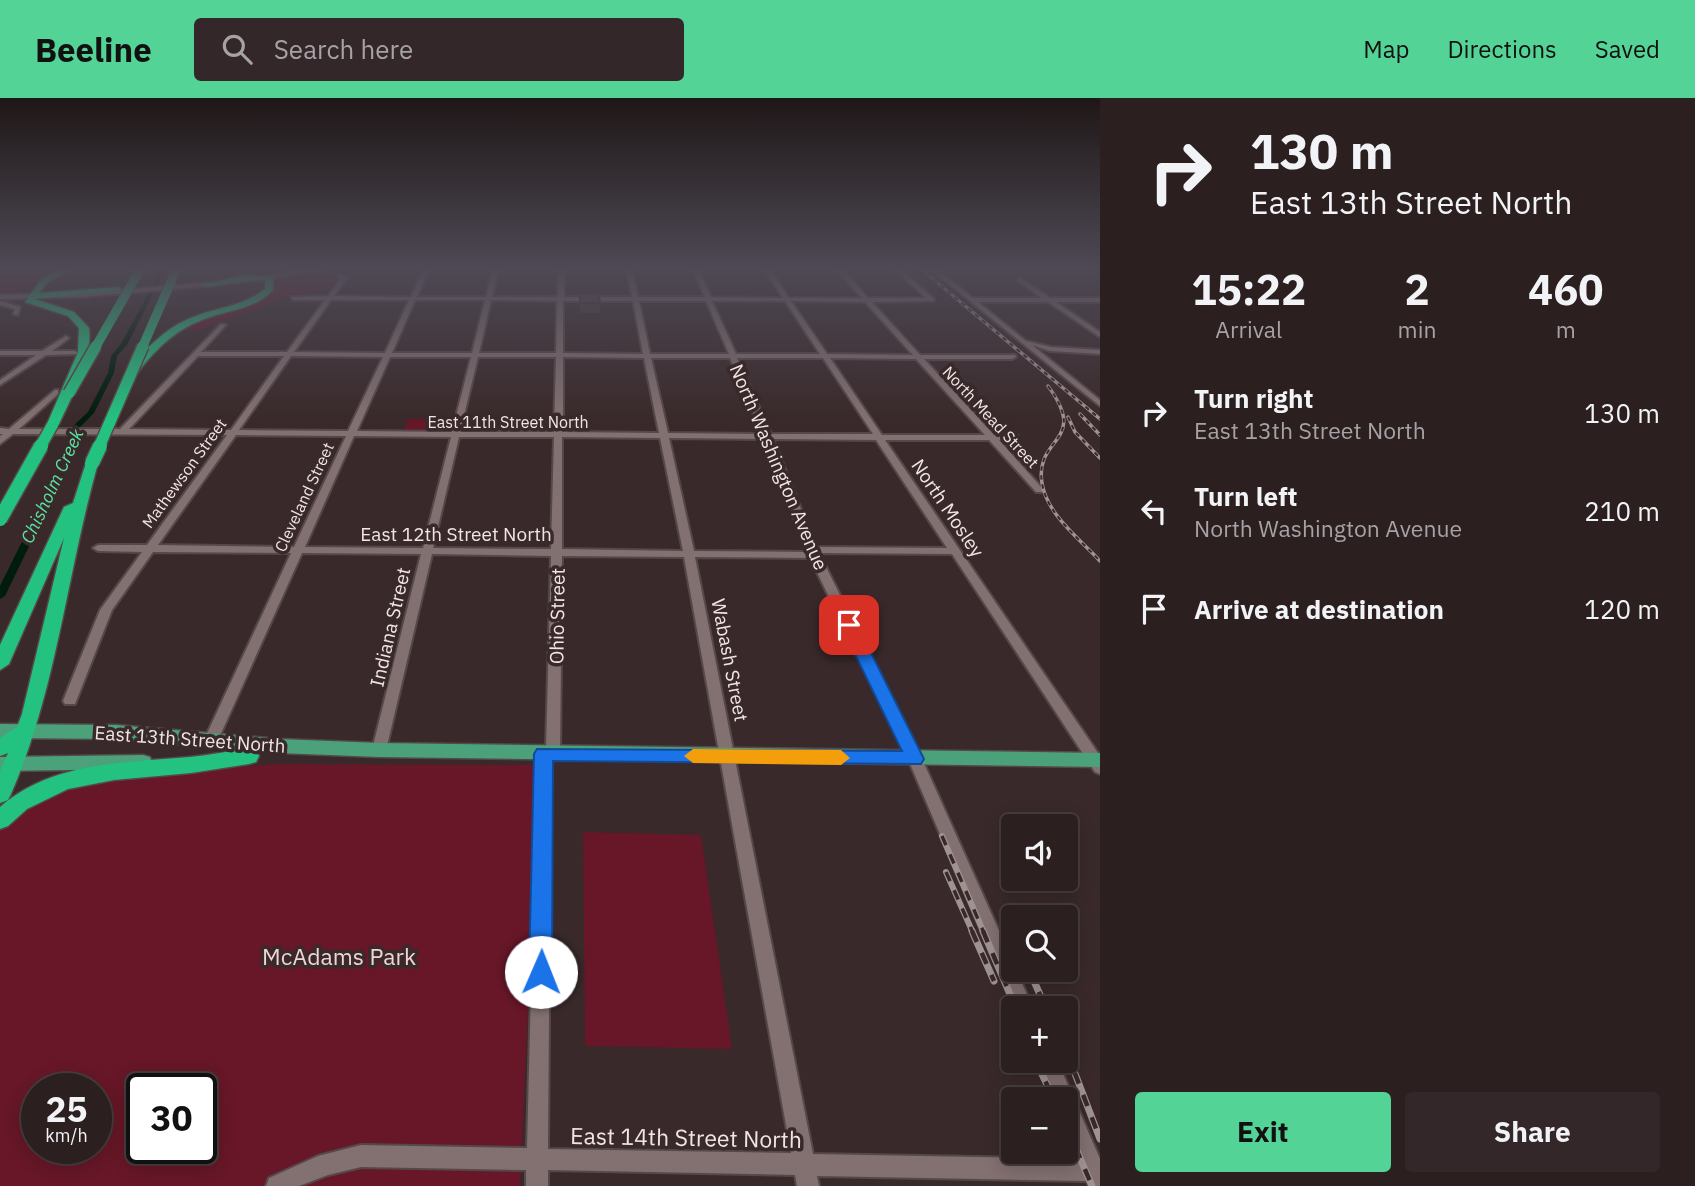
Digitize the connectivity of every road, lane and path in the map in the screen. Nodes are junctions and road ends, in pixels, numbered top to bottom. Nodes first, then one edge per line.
1 (75, 319) edge
2 (112, 319) edge
3 (154, 319) edge
4 (201, 319) edge
5 (314, 319) edge
6 (403, 319) edge
7 (483, 319) edge
8 (561, 319) edge
9 (639, 319) edge
10 (716, 319) edge
11 (799, 319) edge
12 (883, 319) edge
13 (995, 319) edge
14 (1077, 319) edge
15 (223, 326) dead end
16 (1100, 335) edge
17 (65, 338) dead end
18 (1088, 351) junction
19 (0, 352) edge
20 (1039, 352) junction
21 (1100, 352) edge
22 (41, 353) junction
23 (75, 353) dead end
24 (197, 354) junction
25 (288, 355) junction
26 (386, 355) junction
27 (474, 355) junction
28 (561, 356) junction
29 (646, 356) junction
30 (732, 356) junction
31 (824, 356) junction
32 (916, 356) junction
33 (1012, 357) dead end
34 (127, 380) junction
35 (0, 383) edge
36 (55, 392) dead end
37 (69, 393) junction
38 (1100, 404) edge
39 (52, 428) junction
40 (0, 430) edge
41 (124, 430) junction
42 (12, 431) junction
43 (99, 431) joint
44 (233, 431) junction
45 (350, 433) junction
46 (454, 435) junction
47 (559, 436) junction
48 (664, 436) junction
49 (768, 437) junction
50 (878, 437) junction
51 (992, 438) junction
52 (1015, 438) dead end
53 (0, 441) edge
54 (92, 463) junction
55 (1039, 490) dead end
56 (0, 496) edge
57 (0, 519) edge
58 (98, 548) dead end
59 (149, 549) junction
60 (296, 550) junction
61 (426, 551) junction
62 (956, 551) junction
63 (558, 552) junction
64 (813, 552) junction
65 (689, 554) junction
66 (0, 664) edge
67 (69, 701) dead end
68 (0, 731) edge
69 (25, 732) junction
70 (211, 740) junction
71 (0, 748) edge
72 (379, 750) junction
73 (548, 754) junction
74 (249, 756) junction
75 (729, 756) junction
76 (915, 759) junction
77 (1098, 763) edge
78 (8, 764) edge
79 (0, 794) edge
80 (0, 820) edge
81 (1019, 996) edge
82 (1078, 1131) edge
83 (538, 1161) junction
84 (1098, 1175) edge
85 (806, 1176) edge
86 (277, 1186) edge
87 (537, 1186) edge

1 - 37 highway, bridge
2 - 37 highway, bridge
3 - 34 highway, bridge
4 - 34 highway, bridge
5 - 25 street, Mathewson Street
6 - 26 street, Cleveland Street
7 - 27 street, Indiana Street
8 - 28 street, Ohio Street
9 - 29 street, Wabash Street
10 - 30 street, North Washington Avenue
11 - 31 street, North Mosley
12 - 32 street, North Mead Street
13 - 20 street
14 - 16 street
15 - 24 street
17 - 22 street
18 - 20 street
18 - 20 street
18 - 21 street
19 - 22 street
20 - 38 street
22 - 23 street
22 - 35 street
24 - 25 street
24 - 41 street
25 - 26 street
25 - 44 street, Mathewson Street
26 - 27 street
26 - 45 street, Cleveland Street
27 - 28 street
27 - 46 street, Indiana Street
28 - 29 street
28 - 47 street, Ohio Street
29 - 30 street
29 - 48 street, Wabash Street
30 - 31 street
30 - 49 street, North Washington Avenue
31 - 32 street
31 - 50 street, North Mosley
32 - 33 street
32 - 51 street, North Mead Street
34 - 54 highway, bridge
36 - 42 street
37 - 39 highway
39 - 42 street, East 11th Street North
39 - 43 street, East 11th Street North
39 - 56 highway, bridge
39 - 57 highway, bridge
40 - 42 street, East 11th Street North
41 - 43 street, East 11th Street North
41 - 44 street, East 11th Street North
42 - 53 street
44 - 45 street, East 11th Street North
44 - 59 street, Mathewson Street
45 - 46 street, East 11th Street North
45 - 60 street, Cleveland Street
46 - 47 street, East 11th Street North
46 - 61 street, Indiana Street
47 - 48 street, East 11th Street North
47 - 63 street, Ohio Street
48 - 49 street, East 11th Street North
48 - 65 street, Wabash Street
49 - 50 street, East 11th Street North
49 - 64 street, North Washington Avenue
50 - 51 street, East 11th Street North
50 - 62 street, North Mosley
51 - 52 street, East 11th Street North
51 - 55 street, North Mead Street
54 - 66 highway
54 - 69 highway
58 - 59 street, East 12th Street North
59 - 60 street, East 12th Street North
59 - 67 street, Mathewson Street
60 - 61 street, East 12th Street North
60 - 70 street, Cleveland Street
61 - 63 street, East 12th Street North
61 - 72 street, Indiana Street
62 - 64 street, East 12th Street North
62 - 77 street, North Mosley
63 - 65 street, East 12th Street North
63 - 73 street, Ohio Street
64 - 65 street, East 12th Street North
64 - 76 street, North Washington Avenue
65 - 75 street, Wabash Street
68 - 69 main road, East 13th Street North
69 - 70 main road, East 13th Street North
69 - 71 highway
69 - 78 highway
70 - 72 main road, East 13th Street North
72 - 73 main road, East 13th Street North
72 - 74 main road, East 13th Street North
73 - 75 main road, East 13th Street North
73 - 83 street, Ohio Street
74 - 78 main road, East 13th Street North
74 - 80 highway
75 - 76 main road, East 13th Street North
75 - 85 street, Wabash Street
76 - 77 main road, East 13th Street North
76 - 81 street, North Washington Avenue
78 - 79 highway
82 - 84 street
83 - 85 street, East 14th Street North
83 - 86 street, East 14th Street North
83 - 87 street, Ohio Street
84 - 85 street, East 14th Street North

